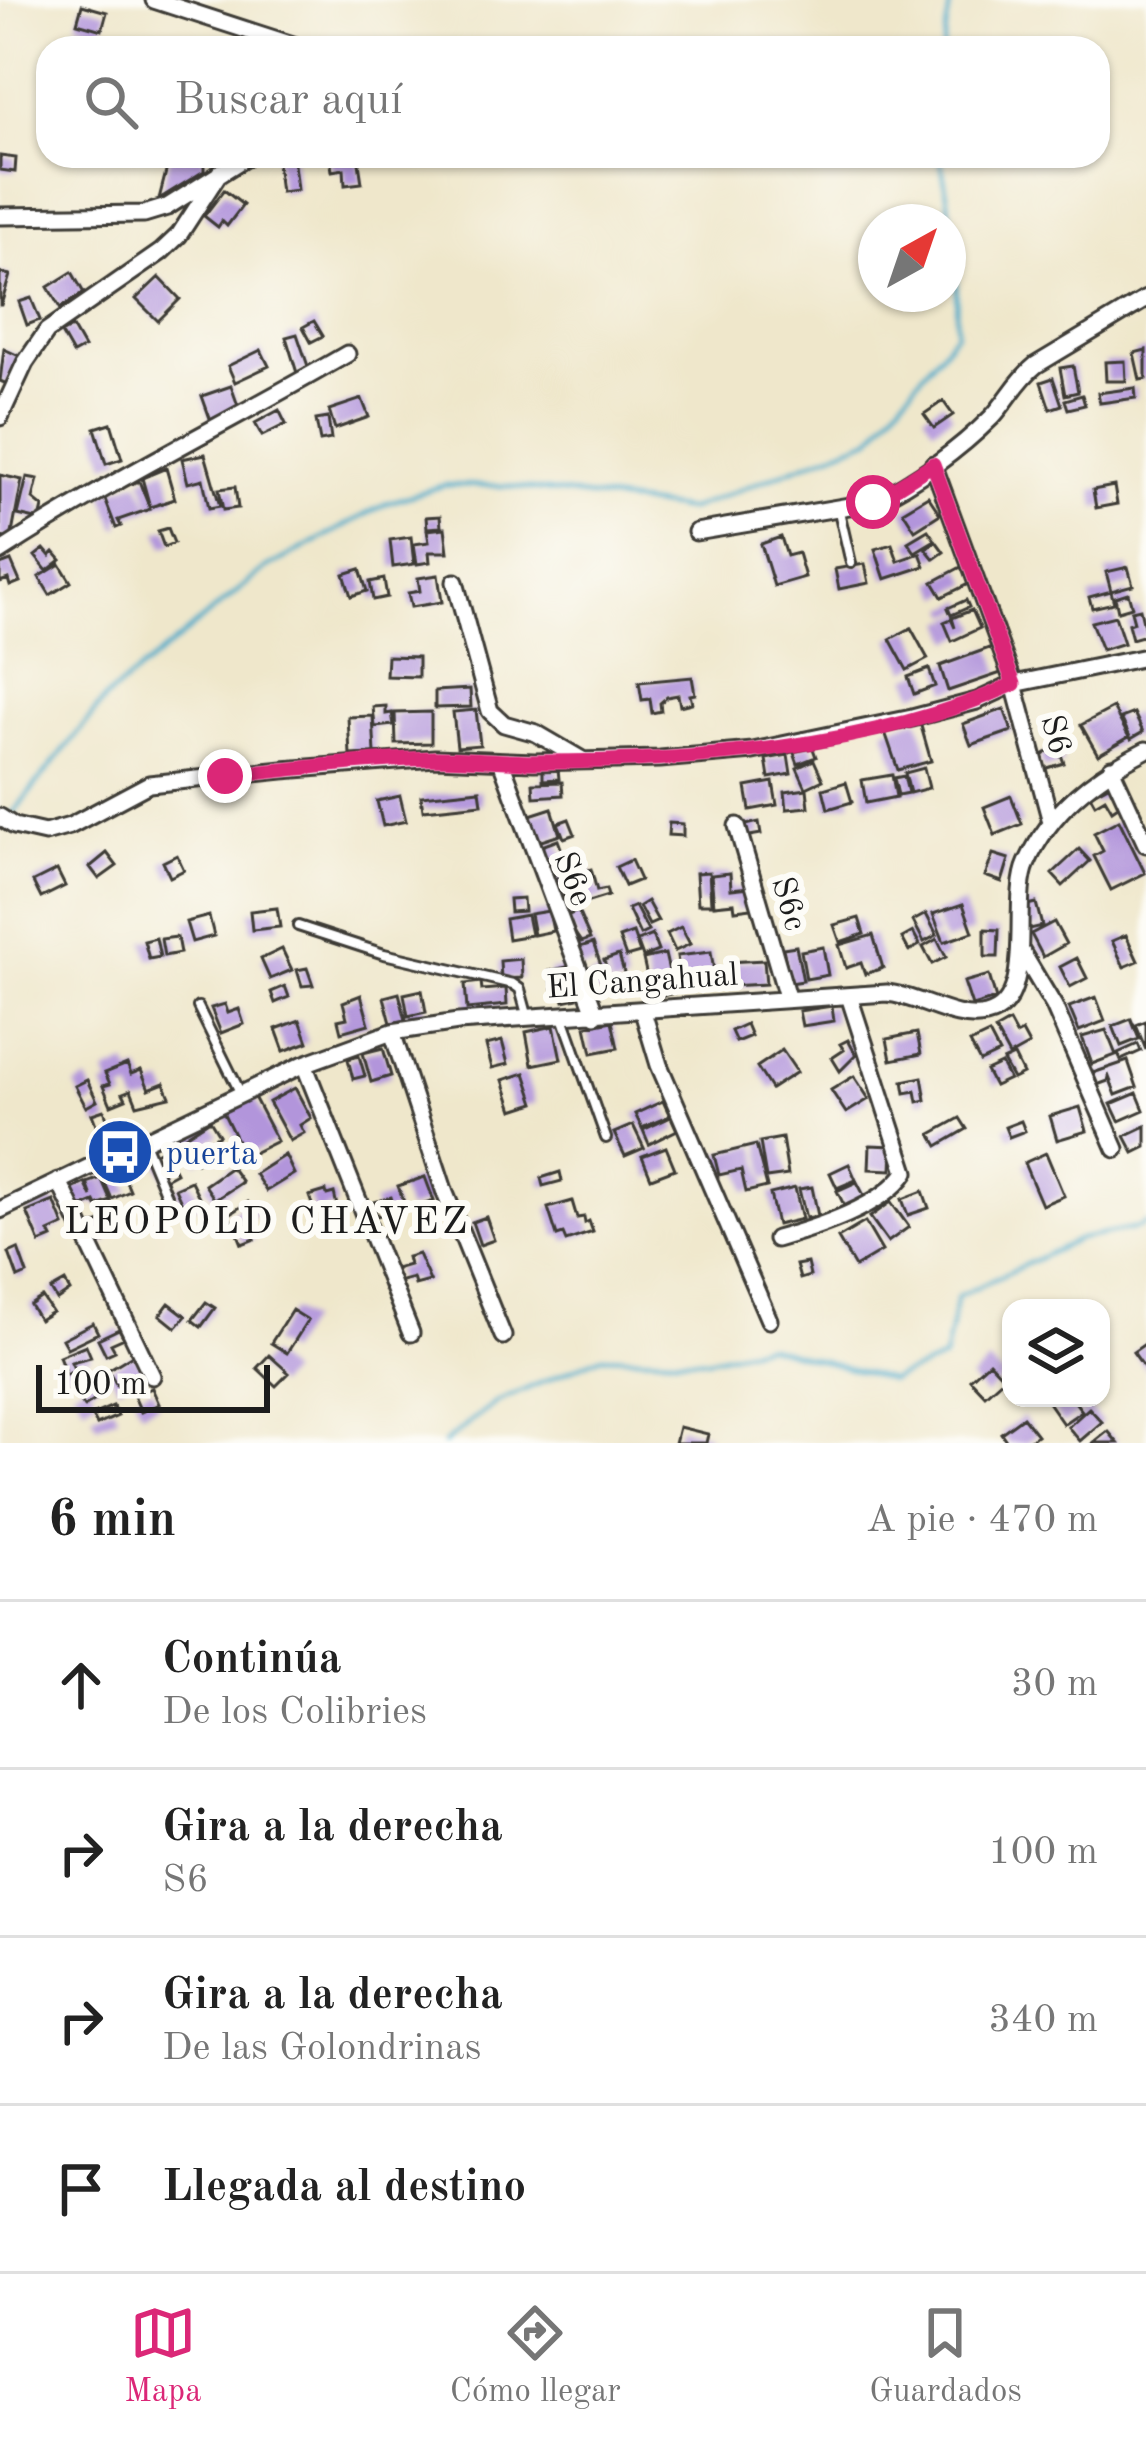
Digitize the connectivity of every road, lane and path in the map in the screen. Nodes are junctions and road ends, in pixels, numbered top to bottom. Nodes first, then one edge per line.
1 (154, 0) edge
2 (265, 36) edge
3 (227, 168) edge
4 (220, 172) junction
5 (0, 216) edge
6 (1146, 298) edge
7 (347, 354) dead end
8 (0, 417) edge
9 (933, 464) junction
10 (838, 507) junction
11 (696, 532) dead end
12 (0, 552) edge
13 (851, 562) dead end
14 (455, 582) dead end
15 (1146, 657) edge
16 (1014, 684) junction
17 (1146, 750) edge
18 (501, 761) junction
19 (584, 761) junction
20 (1111, 768) junction
21 (0, 817) edge
22 (1051, 818) junction
23 (737, 826) dead end
24 (1146, 844) edge
25 (298, 926) dead end
26 (1020, 949) junction
27 (849, 996) junction
28 (787, 997) junction
29 (198, 1007) dead end
30 (643, 1012) junction
31 (596, 1015) junction
32 (563, 1017) junction
33 (528, 1018) junction
34 (392, 1032) junction
35 (304, 1064) junction
36 (242, 1096) junction
37 (606, 1138) dead end
38 (144, 1142) junction
39 (1116, 1150) dead end
40 (58, 1181) junction
41 (170, 1205) dead end
42 (0, 1210) edge
43 (776, 1239) dead end
44 (769, 1320) dead end
45 (411, 1333) dead end
46 (503, 1336) dead end
47 (152, 1376) dead end

1 - 2 street
3 - 4 street
4 - 5 street
4 - 8 street
6 - 9 street
7 - 12 street
9 - 10 street
9 - 16 street, S6
10 - 11 street
10 - 13 lane
14 - 19 street
15 - 16 street
16 - 19 street
16 - 22 street, S6
17 - 20 street, El Cangahual
18 - 19 street
18 - 21 street
18 - 31 street, S6e
20 - 22 street, El Cangahual
20 - 24 street
22 - 26 street, El Cangahual
23 - 28 street, S6c
25 - 33 lane
26 - 27 street, El Cangahual
26 - 39 street
27 - 28 street, El Cangahual
27 - 43 street
28 - 30 street, El Cangahual
29 - 36 lane
30 - 31 street, El Cangahual
30 - 44 street
31 - 32 street, El Cangahual
32 - 33 street, El Cangahual
32 - 37 lane
33 - 34 street, El Cangahual
34 - 35 street, El Cangahual
34 - 46 street
35 - 36 street, El Cangahual
35 - 45 street
36 - 38 street, El Cangahual
38 - 40 street, El Cangahual
38 - 41 lane
40 - 42 street, El Cangahual
40 - 47 street

